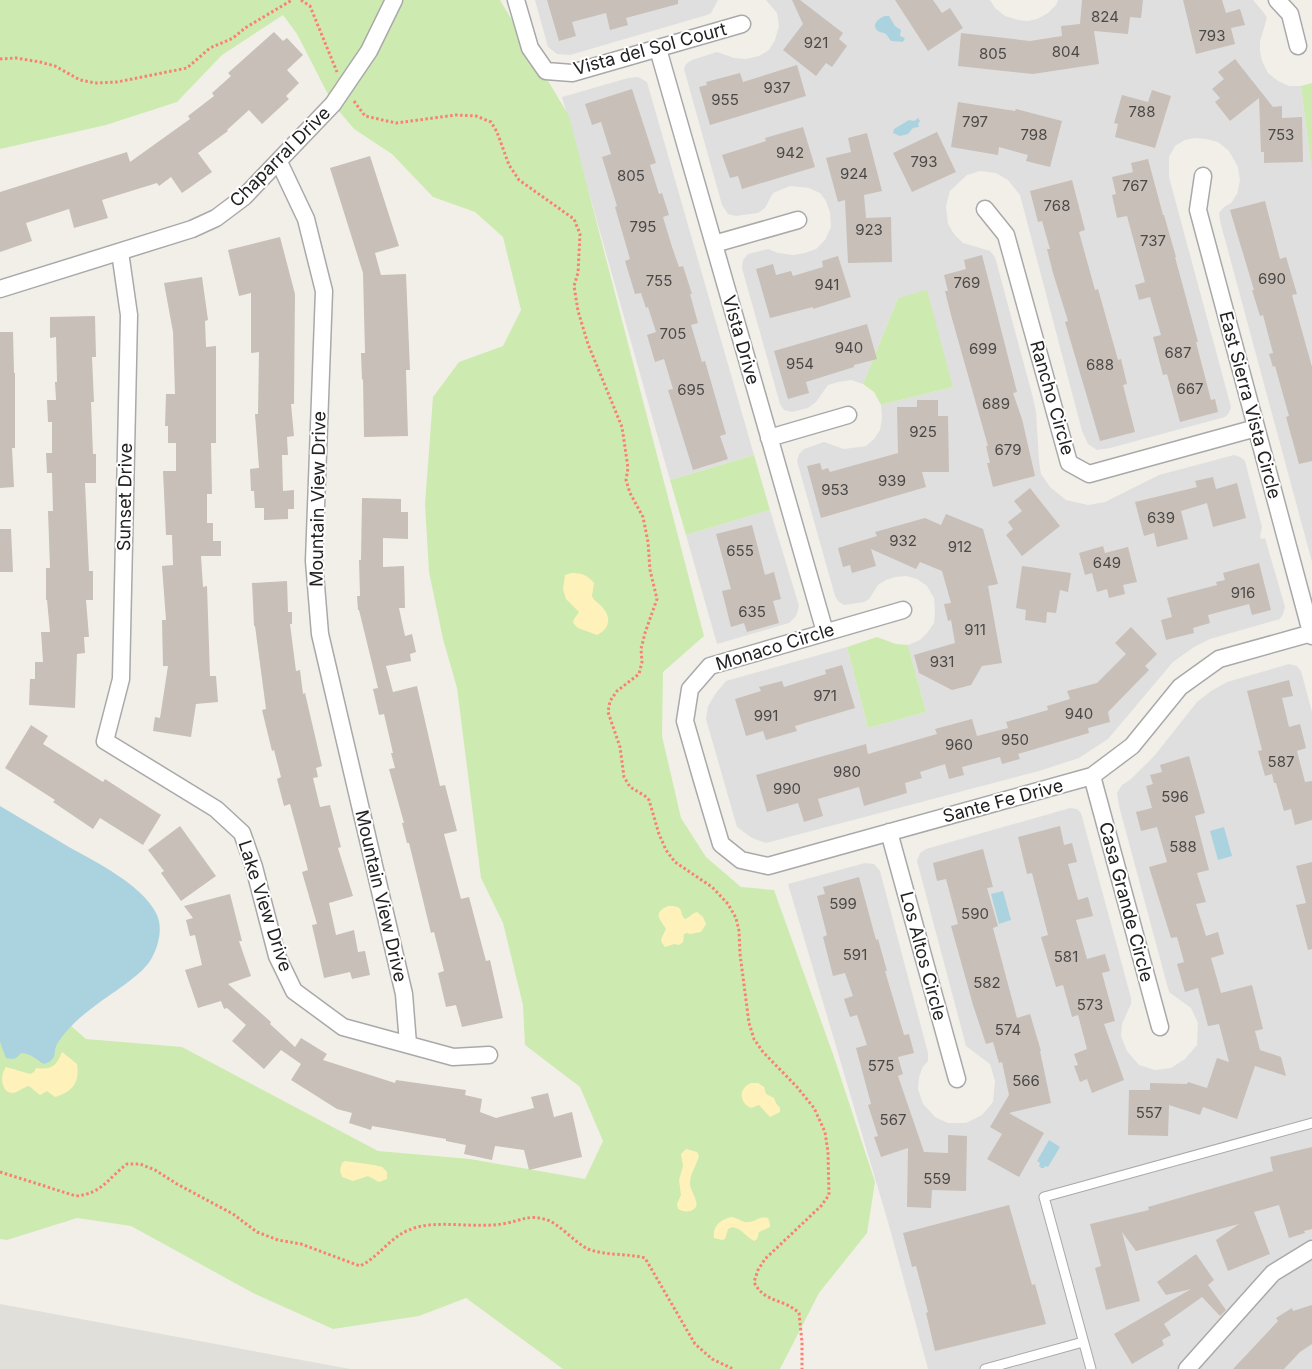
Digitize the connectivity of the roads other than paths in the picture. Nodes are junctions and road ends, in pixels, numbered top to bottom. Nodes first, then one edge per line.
1 (394, 0) edge
2 (516, 0) edge
3 (1277, 0) edge
4 (742, 24) dead end
5 (1298, 46) dead end
6 (658, 49) junction
7 (279, 162) junction
8 (1203, 176) dead end
9 (985, 209) dead end
10 (798, 220) dead end
11 (714, 244) junction
12 (120, 252) junction
13 (0, 289) edge
14 (848, 415) dead end
15 (1256, 428) junction
16 (770, 438) junction
17 (902, 610) dead end
18 (825, 632) junction
19 (1312, 634) edge
20 (105, 741) joint
21 (1092, 776) junction
22 (702, 780) joint
23 (889, 832) junction
24 (1160, 1026) dead end
25 (408, 1044) junction
26 (489, 1056) dead end
27 (957, 1080) dead end
28 (1312, 1123) edge
29 (1312, 1249) edge
30 (1083, 1342) junction
31 (985, 1369) edge
32 (1091, 1369) edge
33 (1187, 1369) edge

1 - 7 street, Chaparral Drive
2 - 6 street, Vista del Sol Court
3 - 5 street
4 - 6 street, Vista del Sol Court
6 - 11 street, Vista Drive
7 - 12 street, Chaparral Drive
7 - 25 street, Mountain View Drive
8 - 15 street, East Sierra Vista Circle
9 - 15 street, Rancho Circle
10 - 11 street
11 - 16 street, Vista Drive
12 - 13 street, Chaparral Drive
12 - 20 street, Sunset Drive
14 - 16 street
15 - 19 street, East Sierra Vista Circle
16 - 18 street, Vista Drive
17 - 18 street, Monaco Circle
18 - 22 street, Monaco Circle
19 - 21 street, Sante Fe Drive
20 - 25 street, Lake View Drive
21 - 23 street, Sante Fe Drive
21 - 24 street, Casa Grande Circle
22 - 23 street, Sante Fe Drive
23 - 27 street, Los Altos Circle
25 - 26 street, Lake View Drive
28 - 30 lane
29 - 33 street
30 - 31 lane
30 - 32 lane

